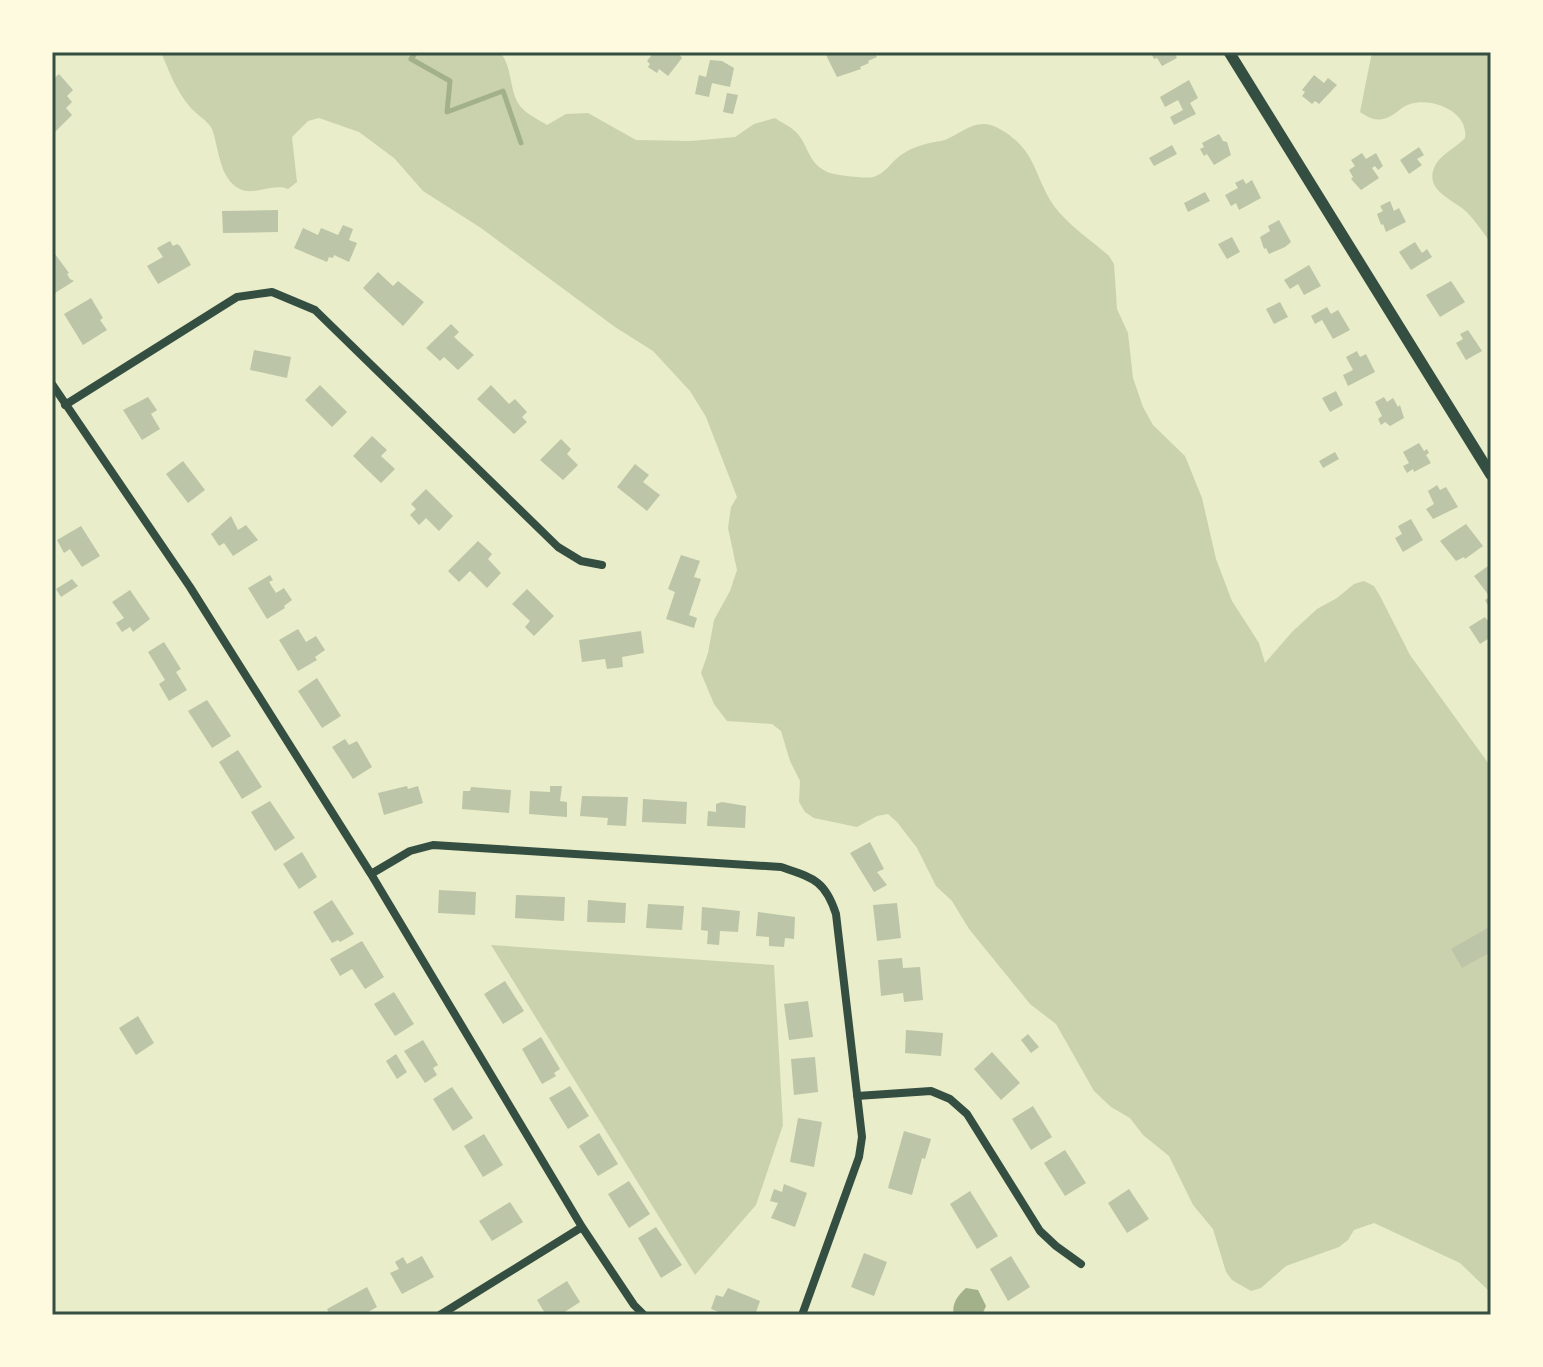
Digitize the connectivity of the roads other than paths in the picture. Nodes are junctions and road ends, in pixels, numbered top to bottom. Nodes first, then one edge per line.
1 (1229, 52) edge
2 (52, 384) edge
3 (65, 405) junction
4 (1491, 475) edge
5 (602, 565) dead end
6 (371, 874) junction
7 (857, 1096) junction
8 (582, 1227) junction
9 (1081, 1264) dead end
10 (440, 1315) edge
11 (644, 1315) edge
12 (802, 1315) edge

1 - 4 street
2 - 3 street
3 - 5 street
3 - 6 street
6 - 7 street
6 - 8 street
7 - 9 street
7 - 12 street
8 - 10 street
8 - 11 street

